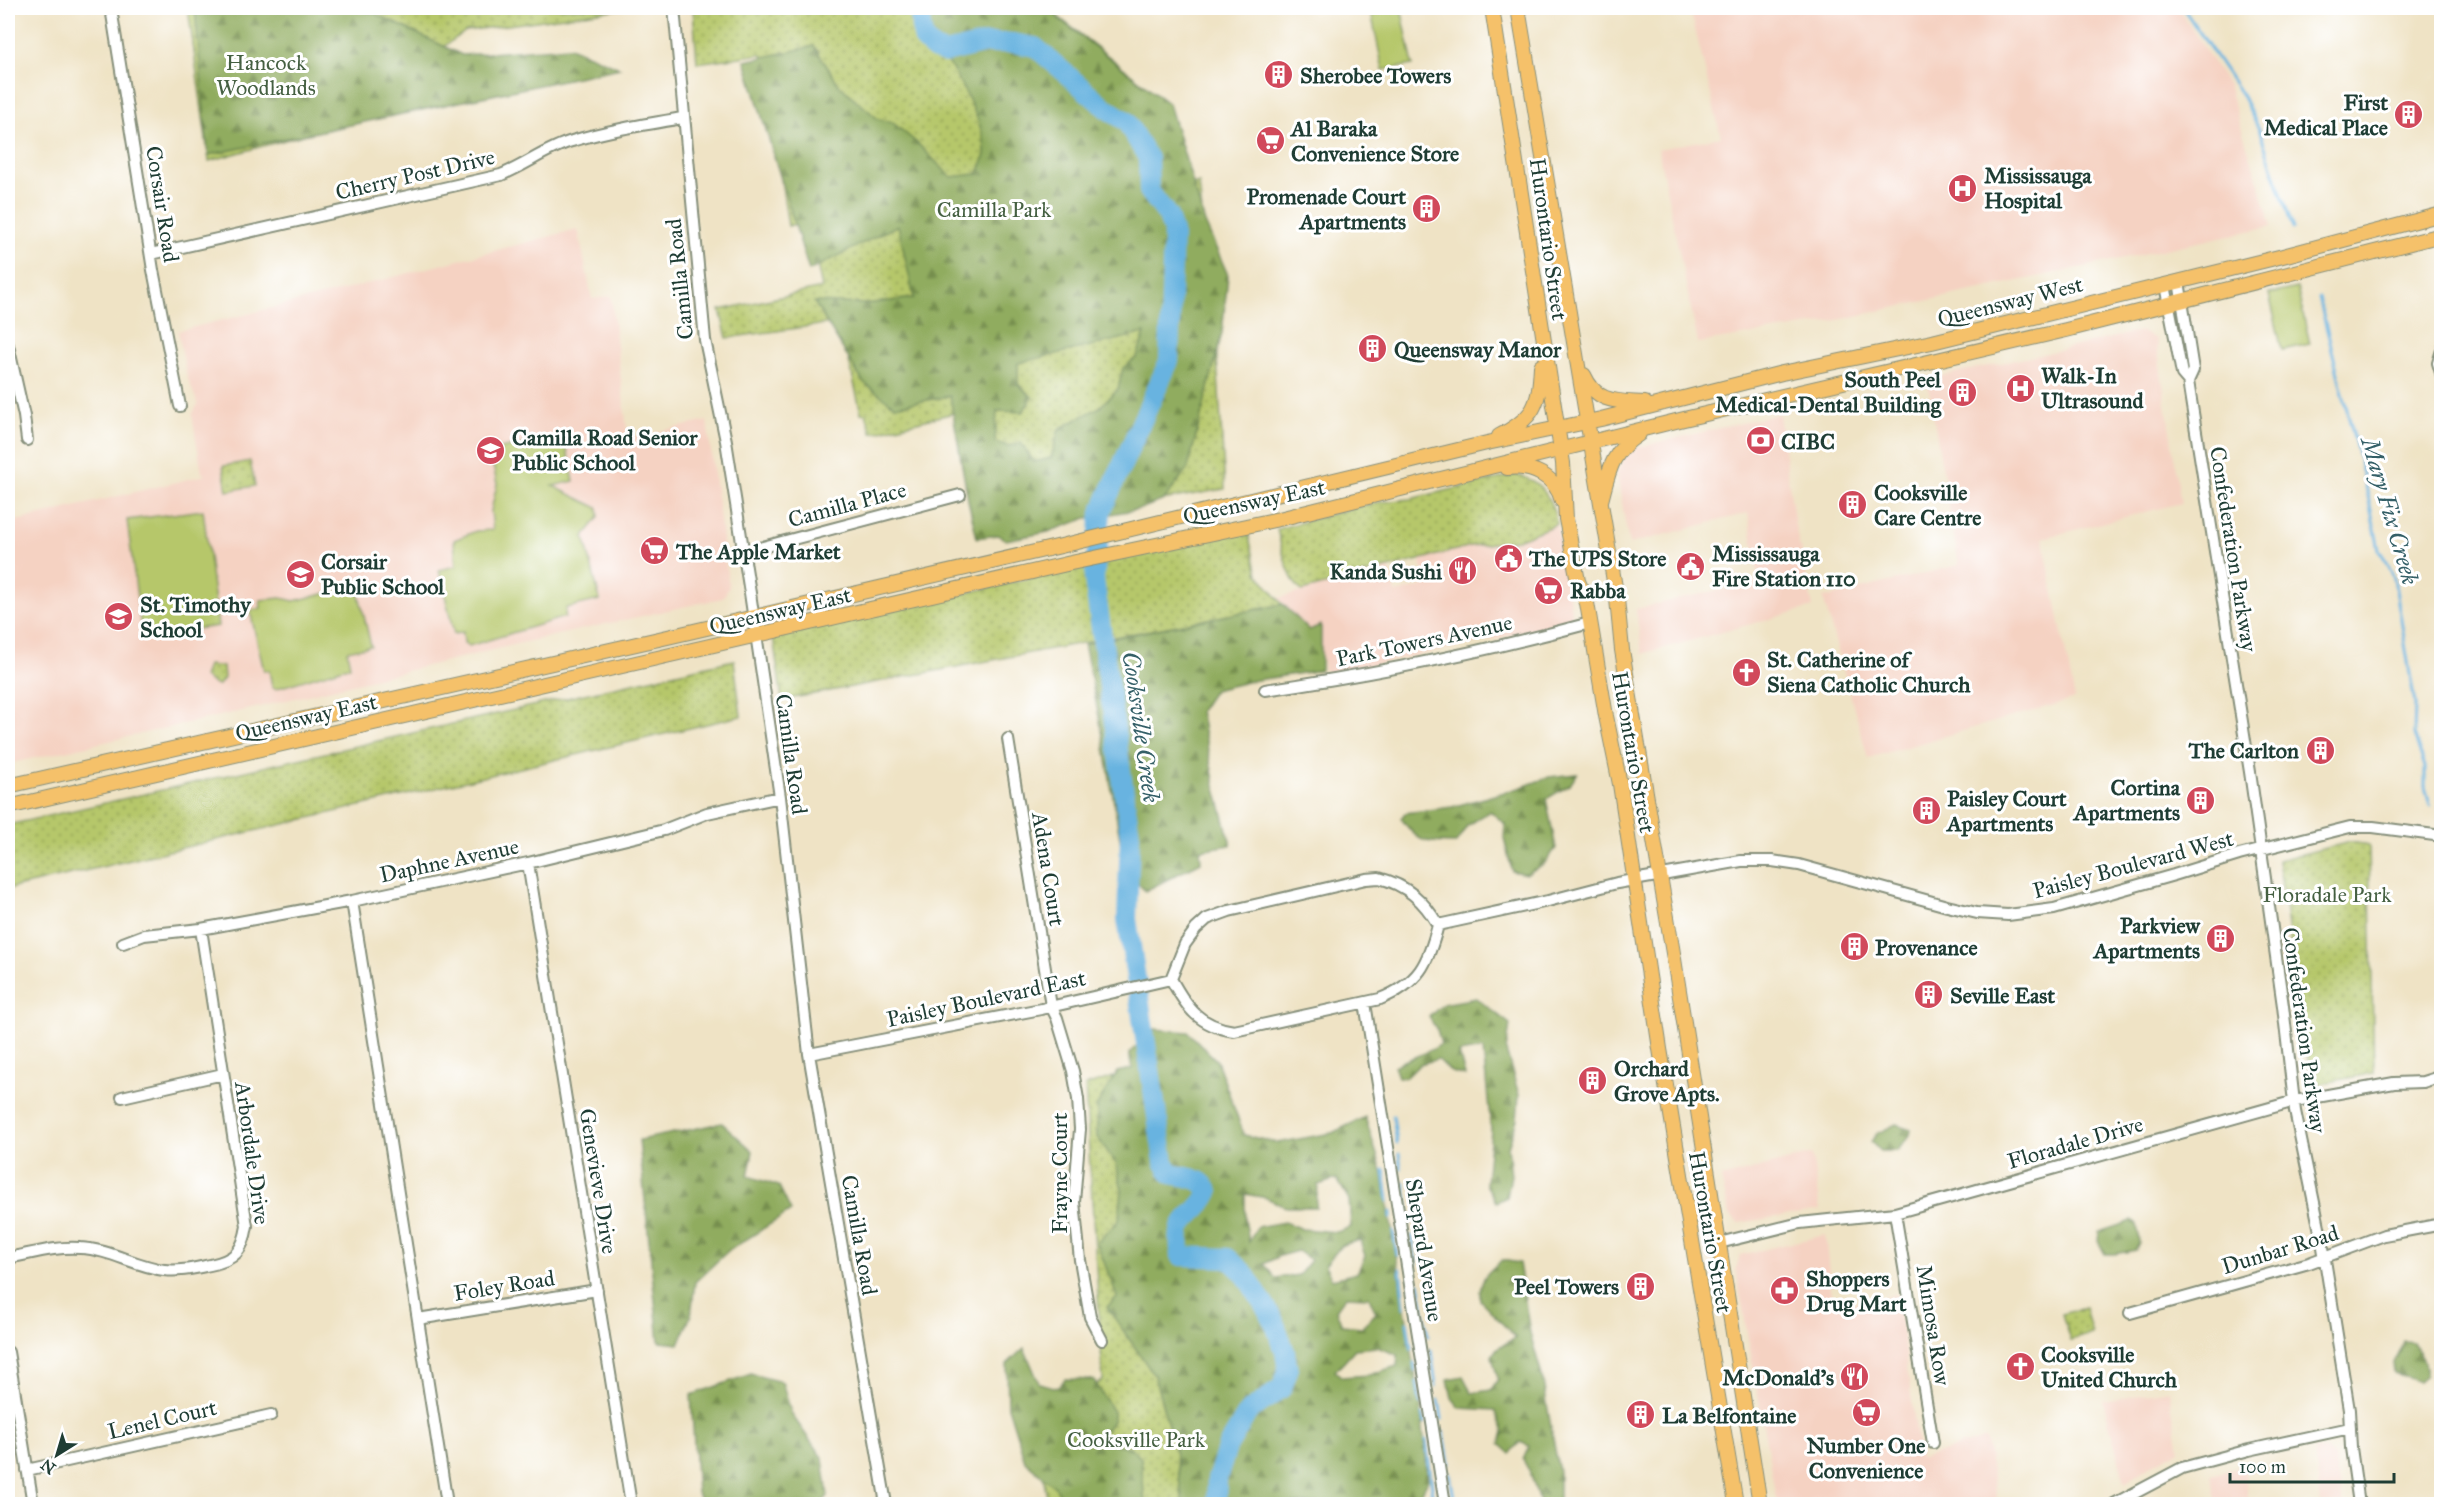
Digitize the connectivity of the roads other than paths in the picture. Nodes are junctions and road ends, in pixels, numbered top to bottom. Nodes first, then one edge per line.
1 (111, 8) edge
2 (674, 8) edge
3 (1492, 8) edge
4 (1518, 8) edge
5 (683, 118) junction
6 (2442, 214) edge
7 (2442, 235) edge
8 (151, 254) junction
9 (2179, 281) junction
10 (2165, 285) junction
11 (2175, 302) junction
12 (1543, 342) junction
13 (8, 345) edge
14 (2442, 350) edge
15 (1576, 358) junction
16 (2442, 376) edge
17 (1659, 403) junction
18 (180, 406) dead end
19 (1587, 422) junction
20 (1558, 428) junction
21 (1648, 428) junction
22 (27, 440) dead end
23 (1487, 443) junction
24 (1590, 443) junction
25 (1561, 449) junction
26 (1464, 473) junction
27 (960, 495) dead end
28 (1600, 506) junction
29 (1566, 519) junction
30 (744, 552) junction
31 (754, 617) junction
32 (1590, 623) junction
33 (756, 637) junction
34 (1265, 690) dead end
35 (1008, 739) dead end
36 (8, 786) edge
37 (780, 797) junction
38 (8, 807) edge
39 (2442, 836) edge
40 (2260, 850) junction
41 (528, 863) junction
42 (1660, 876) junction
43 (1635, 880) junction
44 (352, 901) junction
45 (1438, 925) junction
46 (201, 928) junction
47 (123, 943) dead end
48 (1166, 980) junction
49 (1365, 1003) junction
50 (1051, 1006) junction
51 (809, 1054) junction
52 (223, 1074) junction
53 (2442, 1076) edge
54 (122, 1096) dead end
55 (2295, 1101) junction
56 (1895, 1213) junction
57 (2442, 1224) edge
58 (1719, 1243) junction
59 (8, 1258) edge
60 (2325, 1258) junction
61 (597, 1290) junction
62 (2130, 1313) dead end
63 (418, 1318) junction
64 (1102, 1340) dead end
65 (8, 1352) edge
66 (271, 1415) dead end
67 (2350, 1428) junction
68 (1933, 1443) dead end
69 (27, 1470) junction
70 (33, 1504) edge
71 (447, 1504) edge
72 (631, 1504) edge
73 (886, 1504) edge
74 (1445, 1504) edge
75 (1736, 1504) edge
76 (1760, 1504) edge
77 (2114, 1504) edge
78 (2360, 1504) edge

1 - 8 street, Corsair Road
2 - 5 street, Camilla Road
3 - 12 main road, Hurontario Street
4 - 15 main road, Hurontario Street
5 - 8 street, Cherry Post Drive
5 - 30 street, Camilla Road
6 - 9 main road, Queensway West
7 - 11 main road, Queensway West
8 - 18 street, Corsair Road
9 - 10 main road, Queensway West
9 - 11 street, Confederation Parkway
10 - 11 street, Confederation Parkway
10 - 17 main road, Queensway West
11 - 21 main road, Queensway West
11 - 40 street, Confederation Parkway
12 - 20 main road, Hurontario Street
12 - 23 main road
13 - 22 street
14 - 16 street
15 - 17 main road
15 - 19 main road, Hurontario Street
17 - 19 main road, Queensway West
19 - 20 main road, Queensway West
19 - 24 main road, Hurontario Street
20 - 23 main road, Queensway East
20 - 25 main road, Hurontario Street
21 - 24 main road, Queensway West
21 - 28 main road
23 - 31 main road, Queensway East
24 - 25 main road, Queensway West
24 - 28 main road, Hurontario Street
25 - 26 main road, Queensway East
25 - 29 main road, Hurontario Street
26 - 29 main road
26 - 33 main road, Queensway East
27 - 30 street, Camilla Place
28 - 42 main road, Hurontario Street
29 - 32 main road, Hurontario Street
30 - 31 street, Camilla Road
31 - 33 street, Camilla Road
31 - 36 main road, Queensway East
32 - 34 street, Park Towers Avenue
32 - 43 main road, Hurontario Street
33 - 37 street, Camilla Road
33 - 38 main road, Queensway East
35 - 50 street, Adena Court
37 - 41 street, Daphne Avenue
37 - 51 street, Camilla Road
39 - 40 street, Paisley Boulevard West
40 - 42 street, Paisley Boulevard West
40 - 55 street, Confederation Parkway
41 - 44 street, Daphne Avenue
41 - 61 street, Genevieve Drive
42 - 43 street, Paisley Boulevard West
42 - 58 main road, Hurontario Street
43 - 45 street
43 - 75 main road, Hurontario Street
44 - 46 street, Daphne Avenue
44 - 63 street
45 - 48 street
45 - 49 street
46 - 47 street, Daphne Avenue
46 - 52 street, Arbordale Drive
48 - 49 street
48 - 50 street, Paisley Boulevard East
49 - 74 street, Shepard Avenue
50 - 51 street, Paisley Boulevard East
50 - 64 street, Frayne Court
51 - 73 street, Camilla Road
52 - 54 street
52 - 59 street, Arbordale Drive
53 - 55 street, Floradale Drive
55 - 56 street, Floradale Drive
55 - 60 street, Confederation Parkway
56 - 58 street, Floradale Drive
56 - 68 street, Mimosa Row
57 - 60 street, Dunbar Road
58 - 76 main road, Hurontario Street
60 - 62 street, Dunbar Road
60 - 67 street, Confederation Parkway
61 - 63 street, Foley Road
61 - 72 street, Genevieve Drive
63 - 71 street
65 - 69 street
66 - 69 street, Lenel Court
67 - 77 street
67 - 78 street, Confederation Parkway
69 - 70 street

